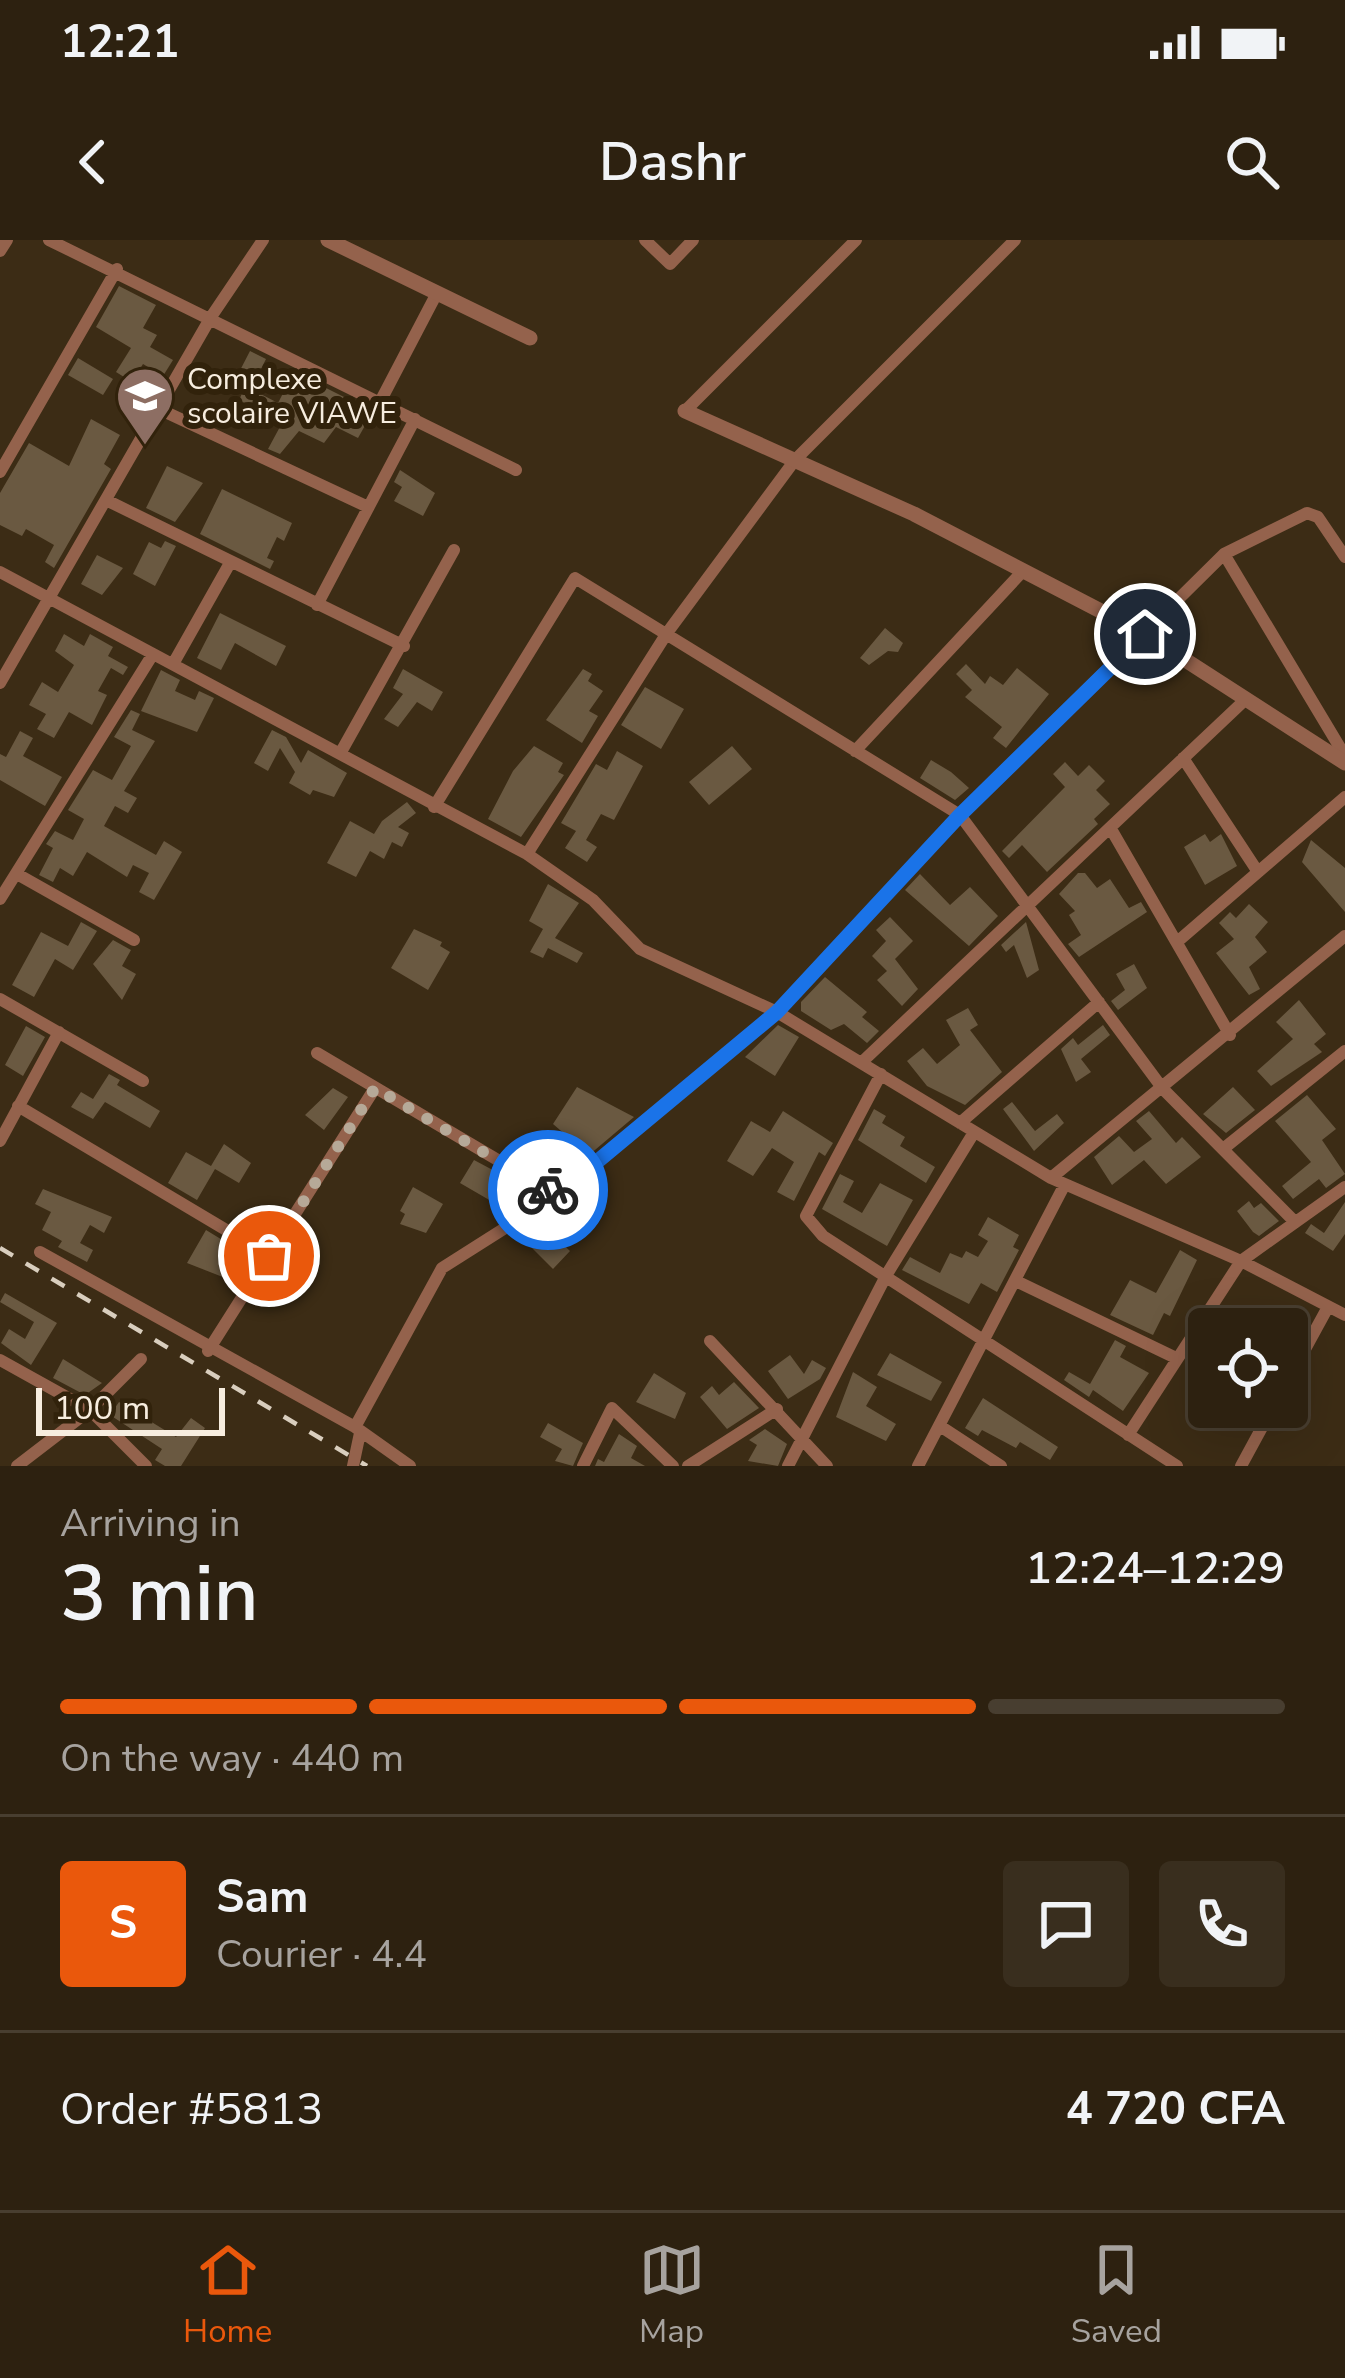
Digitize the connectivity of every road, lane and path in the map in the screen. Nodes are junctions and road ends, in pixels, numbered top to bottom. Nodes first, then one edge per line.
1 (7, 240) edge
2 (49, 240) edge
3 (262, 240) edge
4 (328, 240) edge
5 (645, 240) edge
6 (693, 240) edge
7 (856, 240) edge
8 (1015, 240) edge
9 (0, 251) edge
10 (117, 269) junction
11 (437, 293) junction
12 (211, 317) junction
13 (530, 338) dead end
14 (380, 402) junction
15 (159, 409) junction
16 (685, 411) joint
17 (415, 419) junction
18 (5, 449) edge
19 (795, 460) junction
20 (517, 470) dead end
21 (0, 472) edge
22 (108, 501) junction
23 (368, 508) junction
24 (454, 550) dead end
25 (1225, 554) junction
26 (1345, 557) edge
27 (230, 563) junction
28 (1023, 571) junction
29 (0, 572) edge
30 (51, 601) junction
31 (317, 605) junction
32 (667, 633) junction
33 (1145, 634) junction
34 (404, 646) junction
35 (153, 654) junction
36 (173, 664) junction
37 (0, 683) edge
38 (1246, 699) junction
39 (855, 751) junction
40 (341, 752) junction
41 (1184, 758) junction
42 (1345, 759) edge
43 (1345, 796) edge
44 (434, 807) junction
45 (960, 815) junction
46 (1111, 829) junction
47 (526, 854) junction
48 (1258, 872) junction
49 (17, 874) junction
50 (0, 898) edge
51 (1028, 907) junction
52 (1345, 936) edge
53 (134, 940) dead end
54 (1177, 942) junction
55 (0, 999) edge
56 (1099, 1002) junction
57 (777, 1012) junction
58 (59, 1032) junction
59 (1231, 1035) junction
60 (1345, 1051) edge
61 (317, 1053) dead end
62 (862, 1062) junction
63 (881, 1074) junction
64 (142, 1081) dead end
65 (375, 1088) junction
66 (1163, 1089) junction
67 (19, 1106) junction
68 (961, 1123) junction
69 (973, 1134) junction
70 (0, 1141) edge
71 (1223, 1149) junction
72 (1058, 1181) junction
73 (1345, 1187) edge
74 (557, 1195) junction
75 (1295, 1222) junction
76 (40, 1252) dead end
77 (269, 1256) junction
78 (1241, 1261) junction
79 (886, 1274) junction
80 (1016, 1281) junction
81 (1328, 1307) junction
82 (1345, 1315) edge
83 (710, 1341) dead end
84 (987, 1342) junction
85 (1308, 1344) edge
86 (208, 1351) junction
87 (1176, 1358) junction
88 (0, 1360) edge
89 (142, 1360) dead end
90 (776, 1409) junction
91 (90, 1411) junction
92 (940, 1426) junction
93 (1262, 1428) edge
94 (357, 1430) junction
95 (1128, 1435) junction
96 (804, 1437) junction
97 (17, 1466) edge
98 (146, 1466) edge
99 (353, 1466) edge
100 (410, 1466) edge
101 (583, 1466) edge
102 (673, 1466) edge
103 (688, 1466) edge
104 (788, 1466) edge
105 (827, 1466) edge
106 (918, 1466) edge
107 (1000, 1466) edge
108 (1177, 1466) edge
109 (1241, 1466) edge

1 - 9 street
2 - 10 street
3 - 12 street
4 - 11 street
5 - 6 street
7 - 16 street
8 - 19 street
10 - 12 street
10 - 18 street
11 - 13 street
11 - 14 street
12 - 14 street
12 - 15 street
14 - 17 street
15 - 22 street
15 - 23 street
16 - 19 street
17 - 20 street
17 - 23 street
18 - 21 street
19 - 28 street
19 - 32 street
22 - 27 street
22 - 30 street
23 - 31 street
24 - 34 street
25 - 26 street
25 - 33 street
25 - 42 street
27 - 31 street
27 - 36 street
28 - 33 street
28 - 39 street
29 - 30 street
30 - 35 street
30 - 37 street
31 - 34 street
32 - 39 street
32 - 44 street
32 - 47 street
33 - 38 street
33 - 45 street
34 - 40 street
35 - 36 street
35 - 49 street
36 - 40 street
38 - 41 street
38 - 42 street
39 - 45 street
40 - 44 street
41 - 46 street
41 - 48 street
43 - 48 street
44 - 47 street
45 - 51 street
45 - 57 street
46 - 51 street
46 - 54 street
47 - 57 street
48 - 54 street
49 - 50 street
49 - 53 street
51 - 56 street
51 - 62 street
52 - 59 street
54 - 59 street
55 - 58 street
56 - 66 street
56 - 68 street
57 - 62 street
57 - 74 street
58 - 64 street
58 - 67 street
59 - 66 street
60 - 71 street
61 - 65 street
62 - 63 street
63 - 68 street
63 - 79 street
65 - 74 street
65 - 77 street
66 - 71 street
66 - 72 street
67 - 70 street
67 - 77 street
68 - 69 street
69 - 72 street
69 - 79 street
71 - 75 street
72 - 78 street
72 - 80 street
73 - 75 street
74 - 94 street
75 - 78 street
76 - 86 street
77 - 86 street
78 - 81 street
78 - 87 street
79 - 84 street
79 - 96 street
80 - 84 street
80 - 87 street
81 - 82 street
81 - 85 street
83 - 90 street
84 - 92 street
84 - 95 street
86 - 94 street
87 - 95 street
88 - 91 street
89 - 91 street
90 - 96 street
90 - 103 street
91 - 97 street
91 - 98 street
92 - 106 street
92 - 107 street
93 - 109 street
94 - 99 street
94 - 100 street
95 - 108 street
96 - 104 street
96 - 105 street
101 - 102 street

